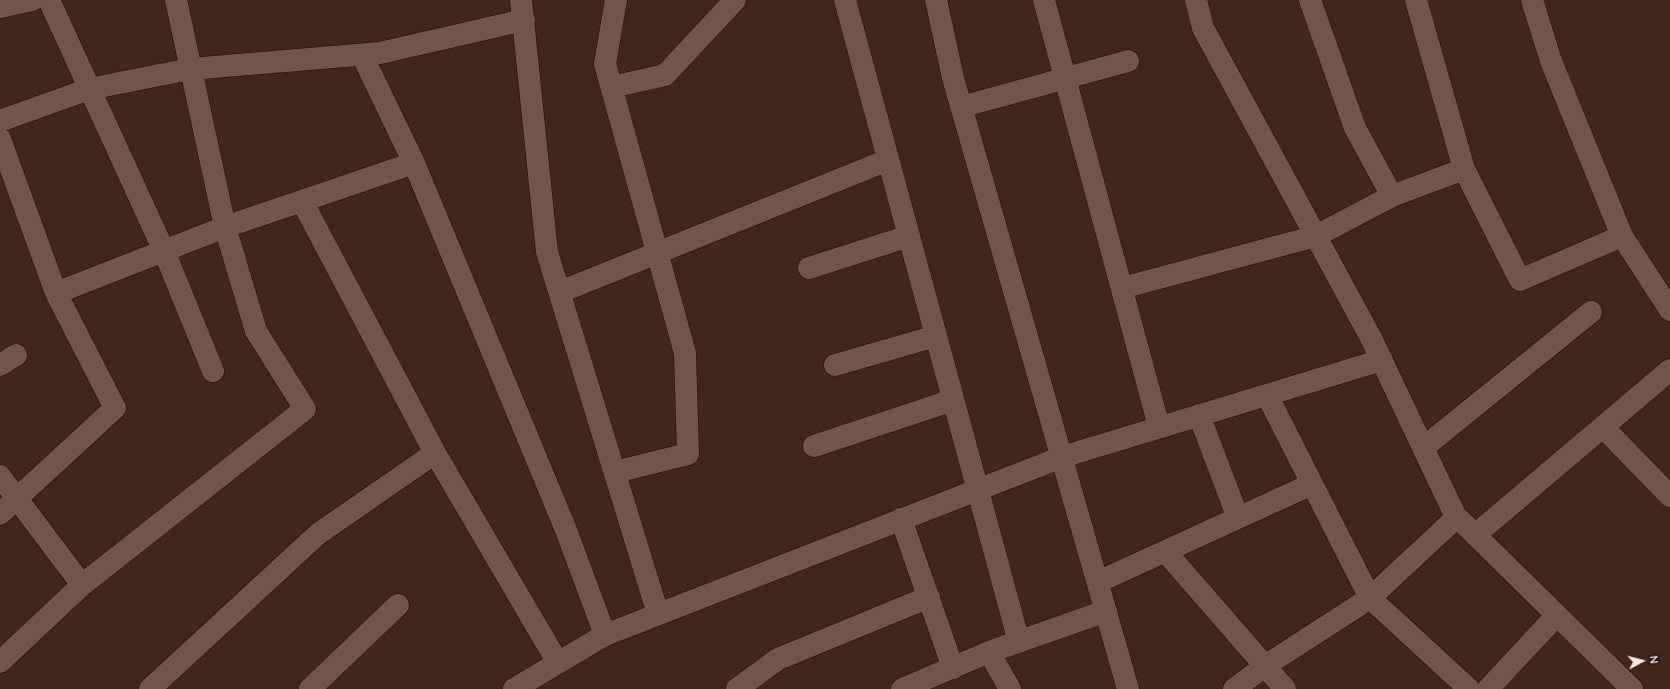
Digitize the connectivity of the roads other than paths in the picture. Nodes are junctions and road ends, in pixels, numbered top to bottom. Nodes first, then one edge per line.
1 (32, 0) edge
2 (49, 0) edge
3 (176, 0) edge
4 (616, 0) edge
5 (735, 0) edge
6 (844, 0) edge
7 (936, 0) edge
8 (1044, 0) edge
9 (1196, 0) edge
10 (1310, 0) edge
11 (1416, 0) edge
12 (1532, 0) edge
13 (0, 7) edge
14 (522, 10) edge
15 (362, 55) junction
16 (1128, 61) dead end
17 (190, 69) junction
18 (1066, 78) junction
19 (612, 87) junction
20 (88, 89) junction
21 (961, 106) junction
22 (0, 121) edge
23 (0, 139) edge
24 (888, 160) junction
25 (414, 163) junction
26 (1464, 169) junction
27 (1392, 196) junction
28 (302, 201) junction
29 (225, 227) junction
30 (909, 236) junction
31 (1316, 236) junction
32 (1622, 236) junction
33 (164, 251) junction
34 (658, 254) junction
35 (809, 268) dead end
36 (1122, 288) junction
37 (560, 292) junction
38 (56, 294) junction
39 (1670, 310) edge
40 (1591, 312) dead end
41 (936, 336) junction
42 (1382, 360) junction
43 (835, 365) dead end
44 (1670, 370) edge
45 (213, 371) dead end
46 (1267, 395) junction
47 (954, 400) junction
48 (1198, 415) junction
49 (1603, 427) junction
50 (1159, 428) junction
51 (814, 446) dead end
52 (1423, 448) junction
53 (435, 453) junction
54 (1062, 457) junction
55 (615, 472) junction
56 (0, 476) edge
57 (1312, 484) junction
58 (978, 489) junction
59 (1670, 496) edge
60 (17, 499) junction
61 (0, 514) edge
62 (1457, 517) junction
63 (1238, 518) junction
64 (902, 519) junction
65 (1475, 534) junction
66 (1165, 551) junction
67 (1098, 582) junction
68 (82, 586) junction
69 (929, 597) junction
70 (1370, 598) junction
71 (398, 605) dead end
72 (1106, 611) junction
73 (658, 614) junction
74 (1557, 615) junction
75 (606, 635) junction
76 (1019, 642) junction
77 (989, 652) junction
78 (0, 662) edge
79 (558, 663) junction
80 (1265, 666) junction
81 (953, 668) junction
82 (150, 689) edge
83 (310, 689) edge
84 (514, 689) edge
85 (737, 689) edge
86 (902, 689) edge
87 (1010, 689) edge
88 (1128, 689) edge
89 (1234, 689) edge
90 (1285, 689) edge
91 (1469, 689) edge
92 (1488, 689) edge
93 (1632, 689) edge

1 - 13 street
2 - 20 street
3 - 17 street
4 - 19 street
5 - 19 street
6 - 24 street
7 - 21 street
8 - 18 street
9 - 31 street
10 - 27 street
11 - 26 street
12 - 32 street
14 - 15 street
14 - 37 street
15 - 17 street
15 - 25 street
16 - 18 street
17 - 20 street
17 - 29 street
18 - 21 street
18 - 36 street
19 - 34 street
20 - 22 street
20 - 33 street
21 - 54 street
23 - 38 street
24 - 30 street
24 - 34 street
25 - 28 street
25 - 75 street
26 - 27 street
26 - 32 street
27 - 31 street
28 - 29 street
28 - 53 street
29 - 33 street
29 - 68 street
30 - 35 street
30 - 41 street
31 - 36 street
31 - 42 street
32 - 39 street
33 - 38 street
33 - 45 street
34 - 37 street
34 - 55 street
36 - 50 street
37 - 55 street
38 - 60 street
40 - 52 street
41 - 43 street
41 - 47 street
42 - 46 street
42 - 52 street
44 - 49 street
46 - 48 street
46 - 57 street
47 - 51 street
47 - 58 street
48 - 50 street
48 - 63 street
49 - 59 street
49 - 65 street
50 - 54 street
52 - 62 street
53 - 79 street
53 - 82 street
54 - 58 street
54 - 67 street
55 - 73 street
56 - 60 street
57 - 63 street
57 - 70 street
58 - 64 street
58 - 76 street
60 - 61 street
60 - 68 street
62 - 65 street
62 - 70 street
63 - 66 street
64 - 69 street
64 - 73 street
65 - 74 street
66 - 67 street
66 - 80 street
67 - 72 street
68 - 78 street
69 - 81 street
69 - 85 street
70 - 80 street
70 - 91 street
71 - 83 street
72 - 76 street
72 - 88 street
73 - 75 street
74 - 92 street
74 - 93 street
75 - 79 street
76 - 77 street
77 - 81 street
77 - 87 street
79 - 84 street
80 - 89 street
80 - 90 street
81 - 86 street

